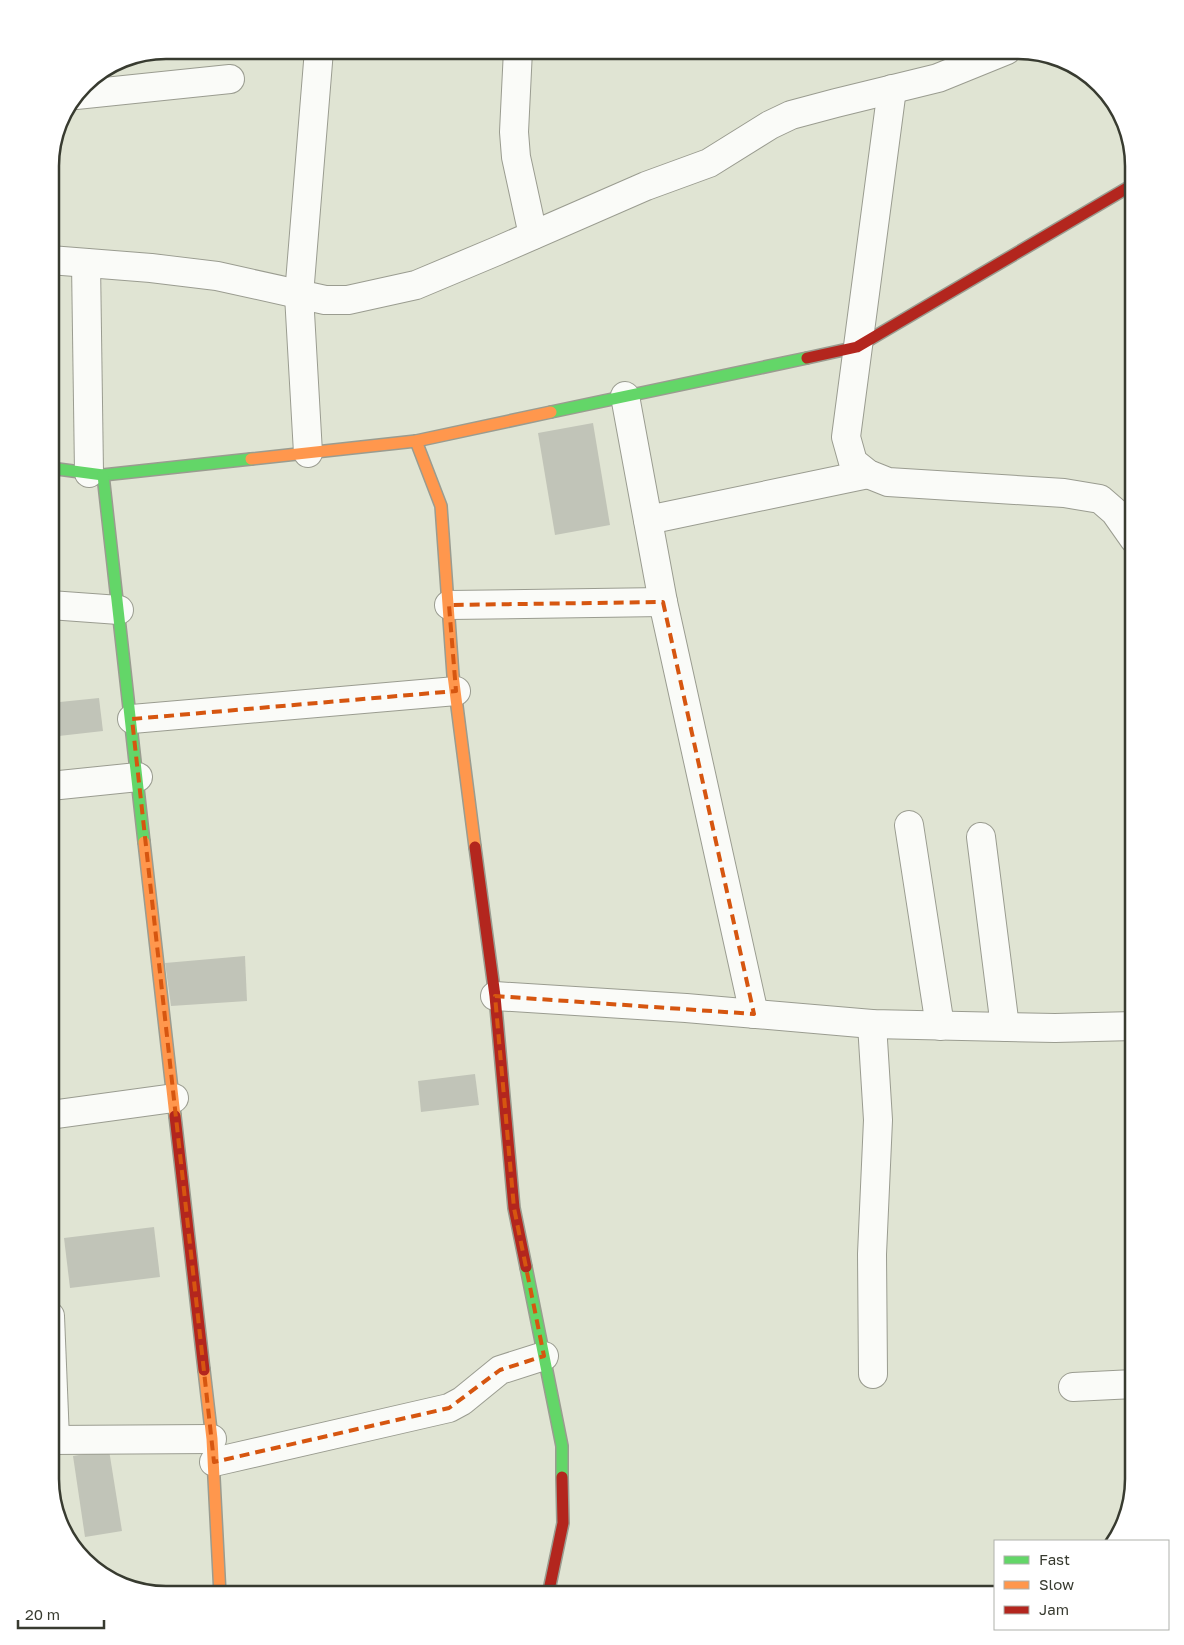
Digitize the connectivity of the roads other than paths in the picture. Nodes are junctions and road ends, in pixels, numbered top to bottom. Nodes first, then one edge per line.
1 (318, 59) edge
2 (518, 59) edge
3 (985, 59) edge
4 (230, 79) dead end
5 (892, 89) junction
6 (86, 94) edge
7 (1125, 189) edge
8 (533, 235) junction
9 (59, 261) edge
10 (86, 263) junction
11 (299, 295) junction
12 (857, 347) junction
13 (625, 396) junction
14 (416, 441) junction
15 (308, 453) junction
16 (59, 469) edge
17 (96, 474) junction
18 (868, 474) junction
19 (648, 520) junction
20 (1125, 526) edge
21 (663, 602) junction
22 (449, 605) junction
23 (59, 606) edge
24 (119, 610) junction
25 (456, 691) junction
26 (132, 719) junction
27 (138, 777) junction
28 (59, 785) edge
29 (909, 825) dead end
30 (981, 837) dead end
31 (495, 996) junction
32 (754, 1014) junction
33 (872, 1024) junction
34 (940, 1026) junction
35 (1125, 1026) edge
36 (1005, 1027) junction
37 (174, 1098) junction
38 (59, 1114) edge
39 (544, 1356) junction
40 (873, 1374) dead end
41 (1125, 1384) edge
42 (1073, 1387) dead end
43 (59, 1440) edge
44 (213, 1450) junction
45 (220, 1586) edge
46 (550, 1586) edge

1 - 11 street
2 - 8 street
3 - 5 street
4 - 6 street
5 - 8 street
5 - 12 street
7 - 12 street
8 - 11 street
9 - 10 street
10 - 11 street
10 - 17 street
11 - 15 street
12 - 13 street
12 - 18 street
13 - 14 street
13 - 19 street
14 - 15 street
14 - 22 street
15 - 17 street
16 - 17 street
17 - 24 street
18 - 19 street
18 - 20 street
19 - 21 street
21 - 22 street
21 - 32 street
22 - 25 street
23 - 24 street
24 - 26 street
25 - 26 street
25 - 31 street
26 - 27 street
27 - 28 street
27 - 37 street
29 - 34 street
30 - 36 street
31 - 32 street
31 - 39 street
32 - 33 street
33 - 34 street
33 - 40 street
34 - 36 street
35 - 36 street
37 - 38 street
37 - 44 street
39 - 44 street
39 - 46 street
41 - 42 street
43 - 44 street
44 - 45 street

